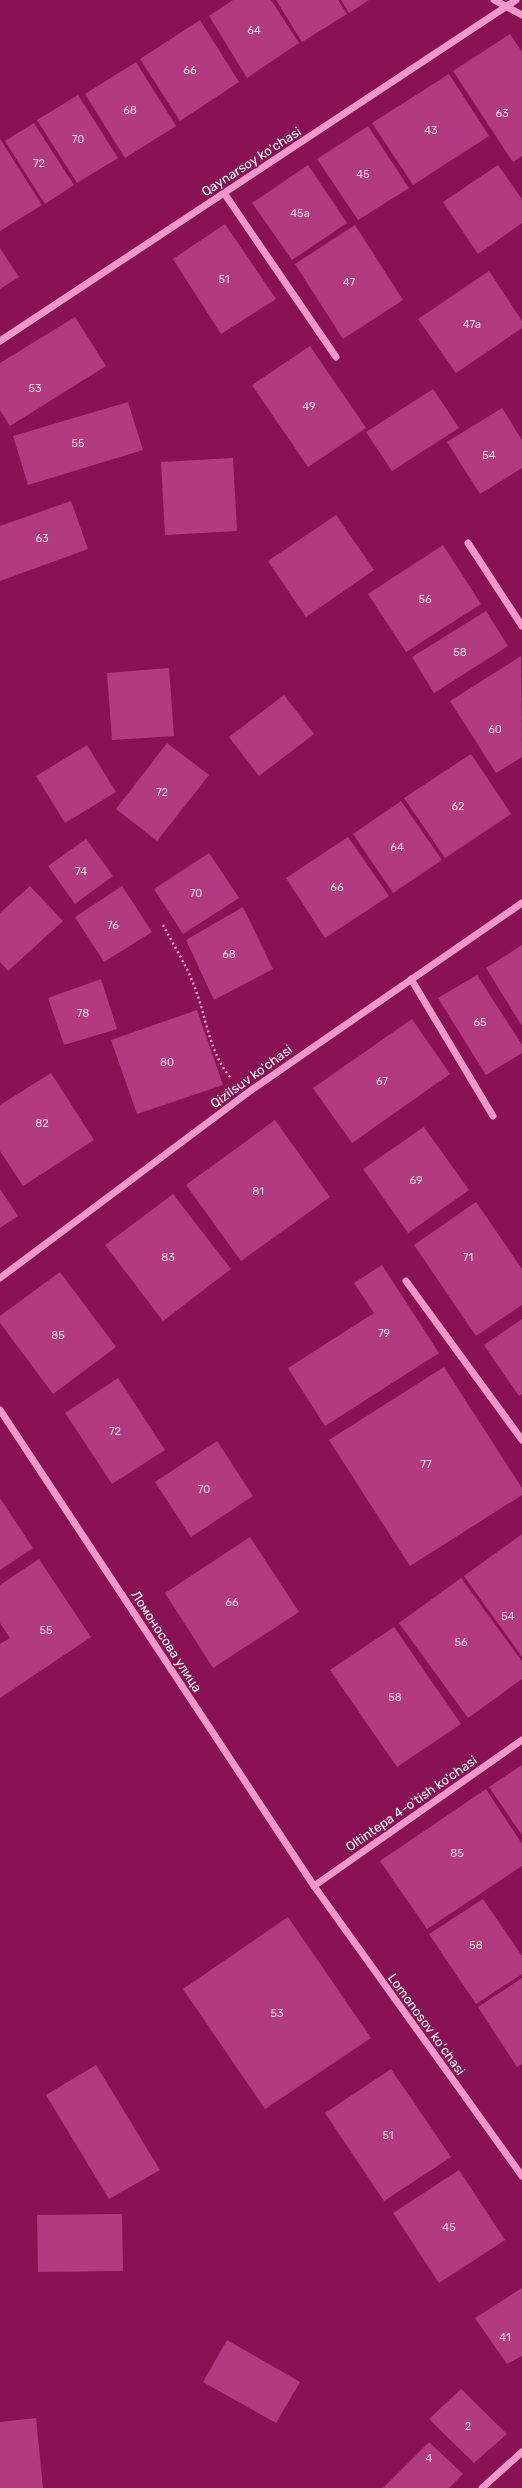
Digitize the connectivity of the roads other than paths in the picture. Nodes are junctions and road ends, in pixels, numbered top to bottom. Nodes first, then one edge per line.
1 (494, 0) edge
2 (516, 0) edge
3 (506, 7) junction
4 (522, 15) edge
5 (224, 193) junction
6 (0, 341) edge
7 (336, 357) dead end
8 (468, 543) dead end
9 (522, 626) edge
10 (522, 903) edge
11 (411, 979) junction
12 (493, 1116) dead end
13 (0, 1278) edge
14 (406, 1281) dead end
15 (0, 1410) edge
16 (522, 1440) edge
17 (522, 1740) edge
18 (314, 1886) junction
19 (522, 2176) edge
20 (522, 2452) edge
21 (482, 2488) edge

1 - 3 street
2 - 3 street, Qaynarsoy koʻchasi
3 - 4 street
3 - 5 street, Qaynarsoy koʻchasi
5 - 6 street, Qaynarsoy koʻchasi
5 - 7 street
8 - 9 street
10 - 11 street, Qizilsuv ko'chasi
11 - 12 street
11 - 13 street, Qizilsuv ko'chasi
14 - 16 street
15 - 18 street, Ломоносова улица
17 - 18 street, Oltintepa 4-o'tish ko'chasi
18 - 19 street, Lomonosov koʻchasi
20 - 21 street

